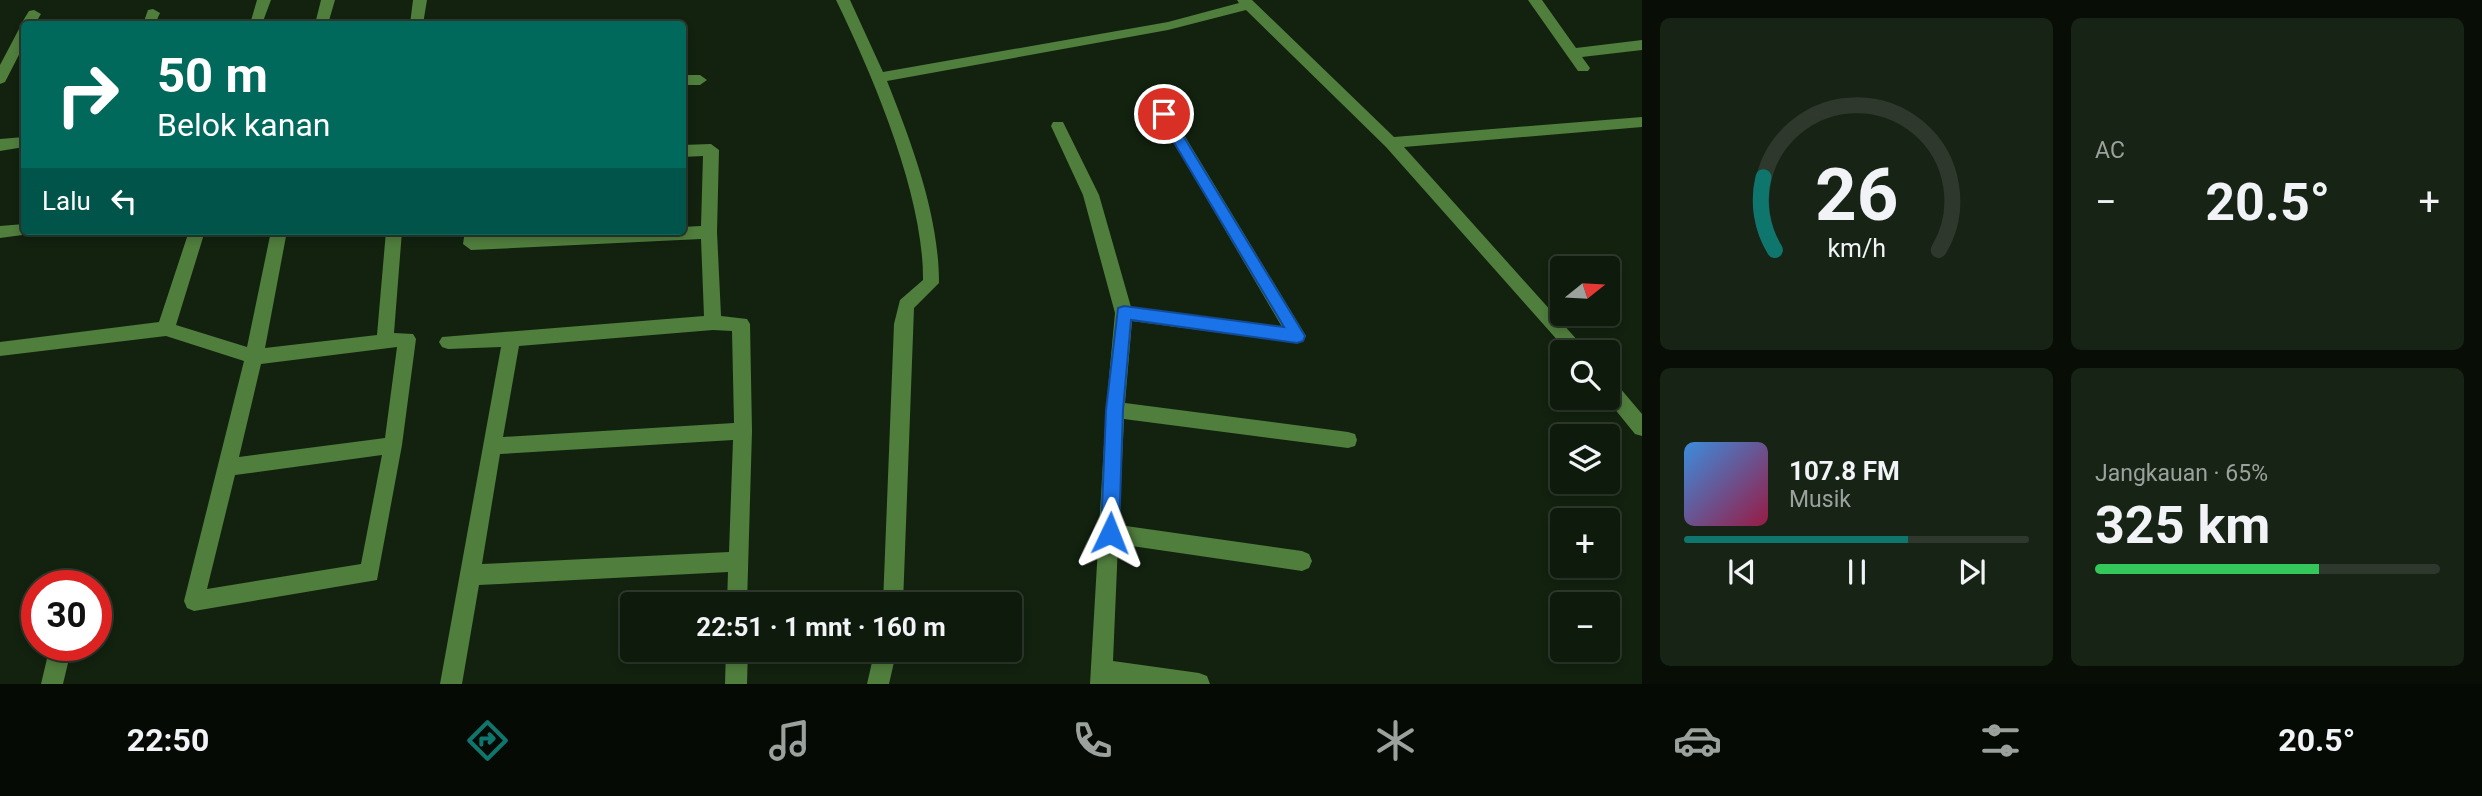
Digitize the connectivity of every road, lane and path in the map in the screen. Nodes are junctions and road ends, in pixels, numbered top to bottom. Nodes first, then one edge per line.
1 (264, 0) edge
2 (328, 0) edge
3 (420, 0) edge
4 (844, 0) edge
5 (1535, 0) edge
6 (1246, 3) edge
7 (257, 21) edge
8 (323, 21) edge
9 (417, 21) edge
10 (21, 38) edge
11 (1642, 46) edge
12 (1572, 53) junction
13 (1583, 68) dead end
14 (879, 78) junction
15 (0, 79) edge
16 (686, 80) edge
17 (700, 80) dead end
18 (1164, 114) dead end
19 (1642, 122) edge
20 (1058, 126) dead end
21 (21, 142) edge
22 (1391, 143) junction
23 (0, 145) edge
24 (686, 151) edge
25 (21, 230) edge
26 (0, 232) edge
27 (709, 232) junction
28 (686, 233) edge
29 (196, 235) edge
30 (278, 235) edge
31 (395, 235) edge
32 (472, 235) edge
33 (650, 235) edge
34 (1124, 313) junction
35 (713, 323) junction
36 (166, 329) junction
37 (511, 339) junction
38 (1567, 340) edge
39 (385, 341) junction
40 (448, 342) dead end
41 (0, 349) edge
42 (254, 357) junction
43 (1620, 401) edge
44 (1115, 410) junction
45 (1642, 428) edge
46 (743, 431) junction
47 (1348, 440) dead end
48 (393, 445) junction
49 (491, 446) junction
50 (228, 467) junction
51 (1110, 533) junction
52 (1302, 561) dead end
53 (737, 562) junction
54 (470, 575) junction
55 (737, 592) edge
56 (893, 592) edge
57 (57, 661) edge
58 (737, 662) edge
59 (883, 662) edge
60 (1101, 677) edge
61 (52, 684) edge
62 (451, 684) edge
63 (736, 684) edge
64 (878, 684) edge
65 (1199, 684) edge

1 - 7 street
2 - 8 street
3 - 9 street
4 - 14 street
5 - 12 street
6 - 14 street
6 - 22 street
10 - 15 street
11 - 12 street
12 - 13 street
14 - 56 street
16 - 17 street
18 - 34 street
19 - 22 street
20 - 34 street
21 - 23 street
22 - 38 street
24 - 27 street
25 - 26 street
27 - 28 street
27 - 35 street
29 - 36 street
30 - 42 street
31 - 39 street
32 - 33 street
34 - 44 street
35 - 37 street
35 - 46 street
36 - 41 street
36 - 42 street
37 - 40 street
37 - 49 street
39 - 42 street
39 - 48 street
42 - 50 street
43 - 45 street
44 - 47 street
44 - 51 street
46 - 49 street
46 - 53 street
48 - 50 street
48 - 50 street
49 - 54 street
51 - 52 street
51 - 60 street
53 - 54 street
53 - 55 street
54 - 62 street
57 - 61 street
58 - 63 street
59 - 64 street
60 - 65 street

